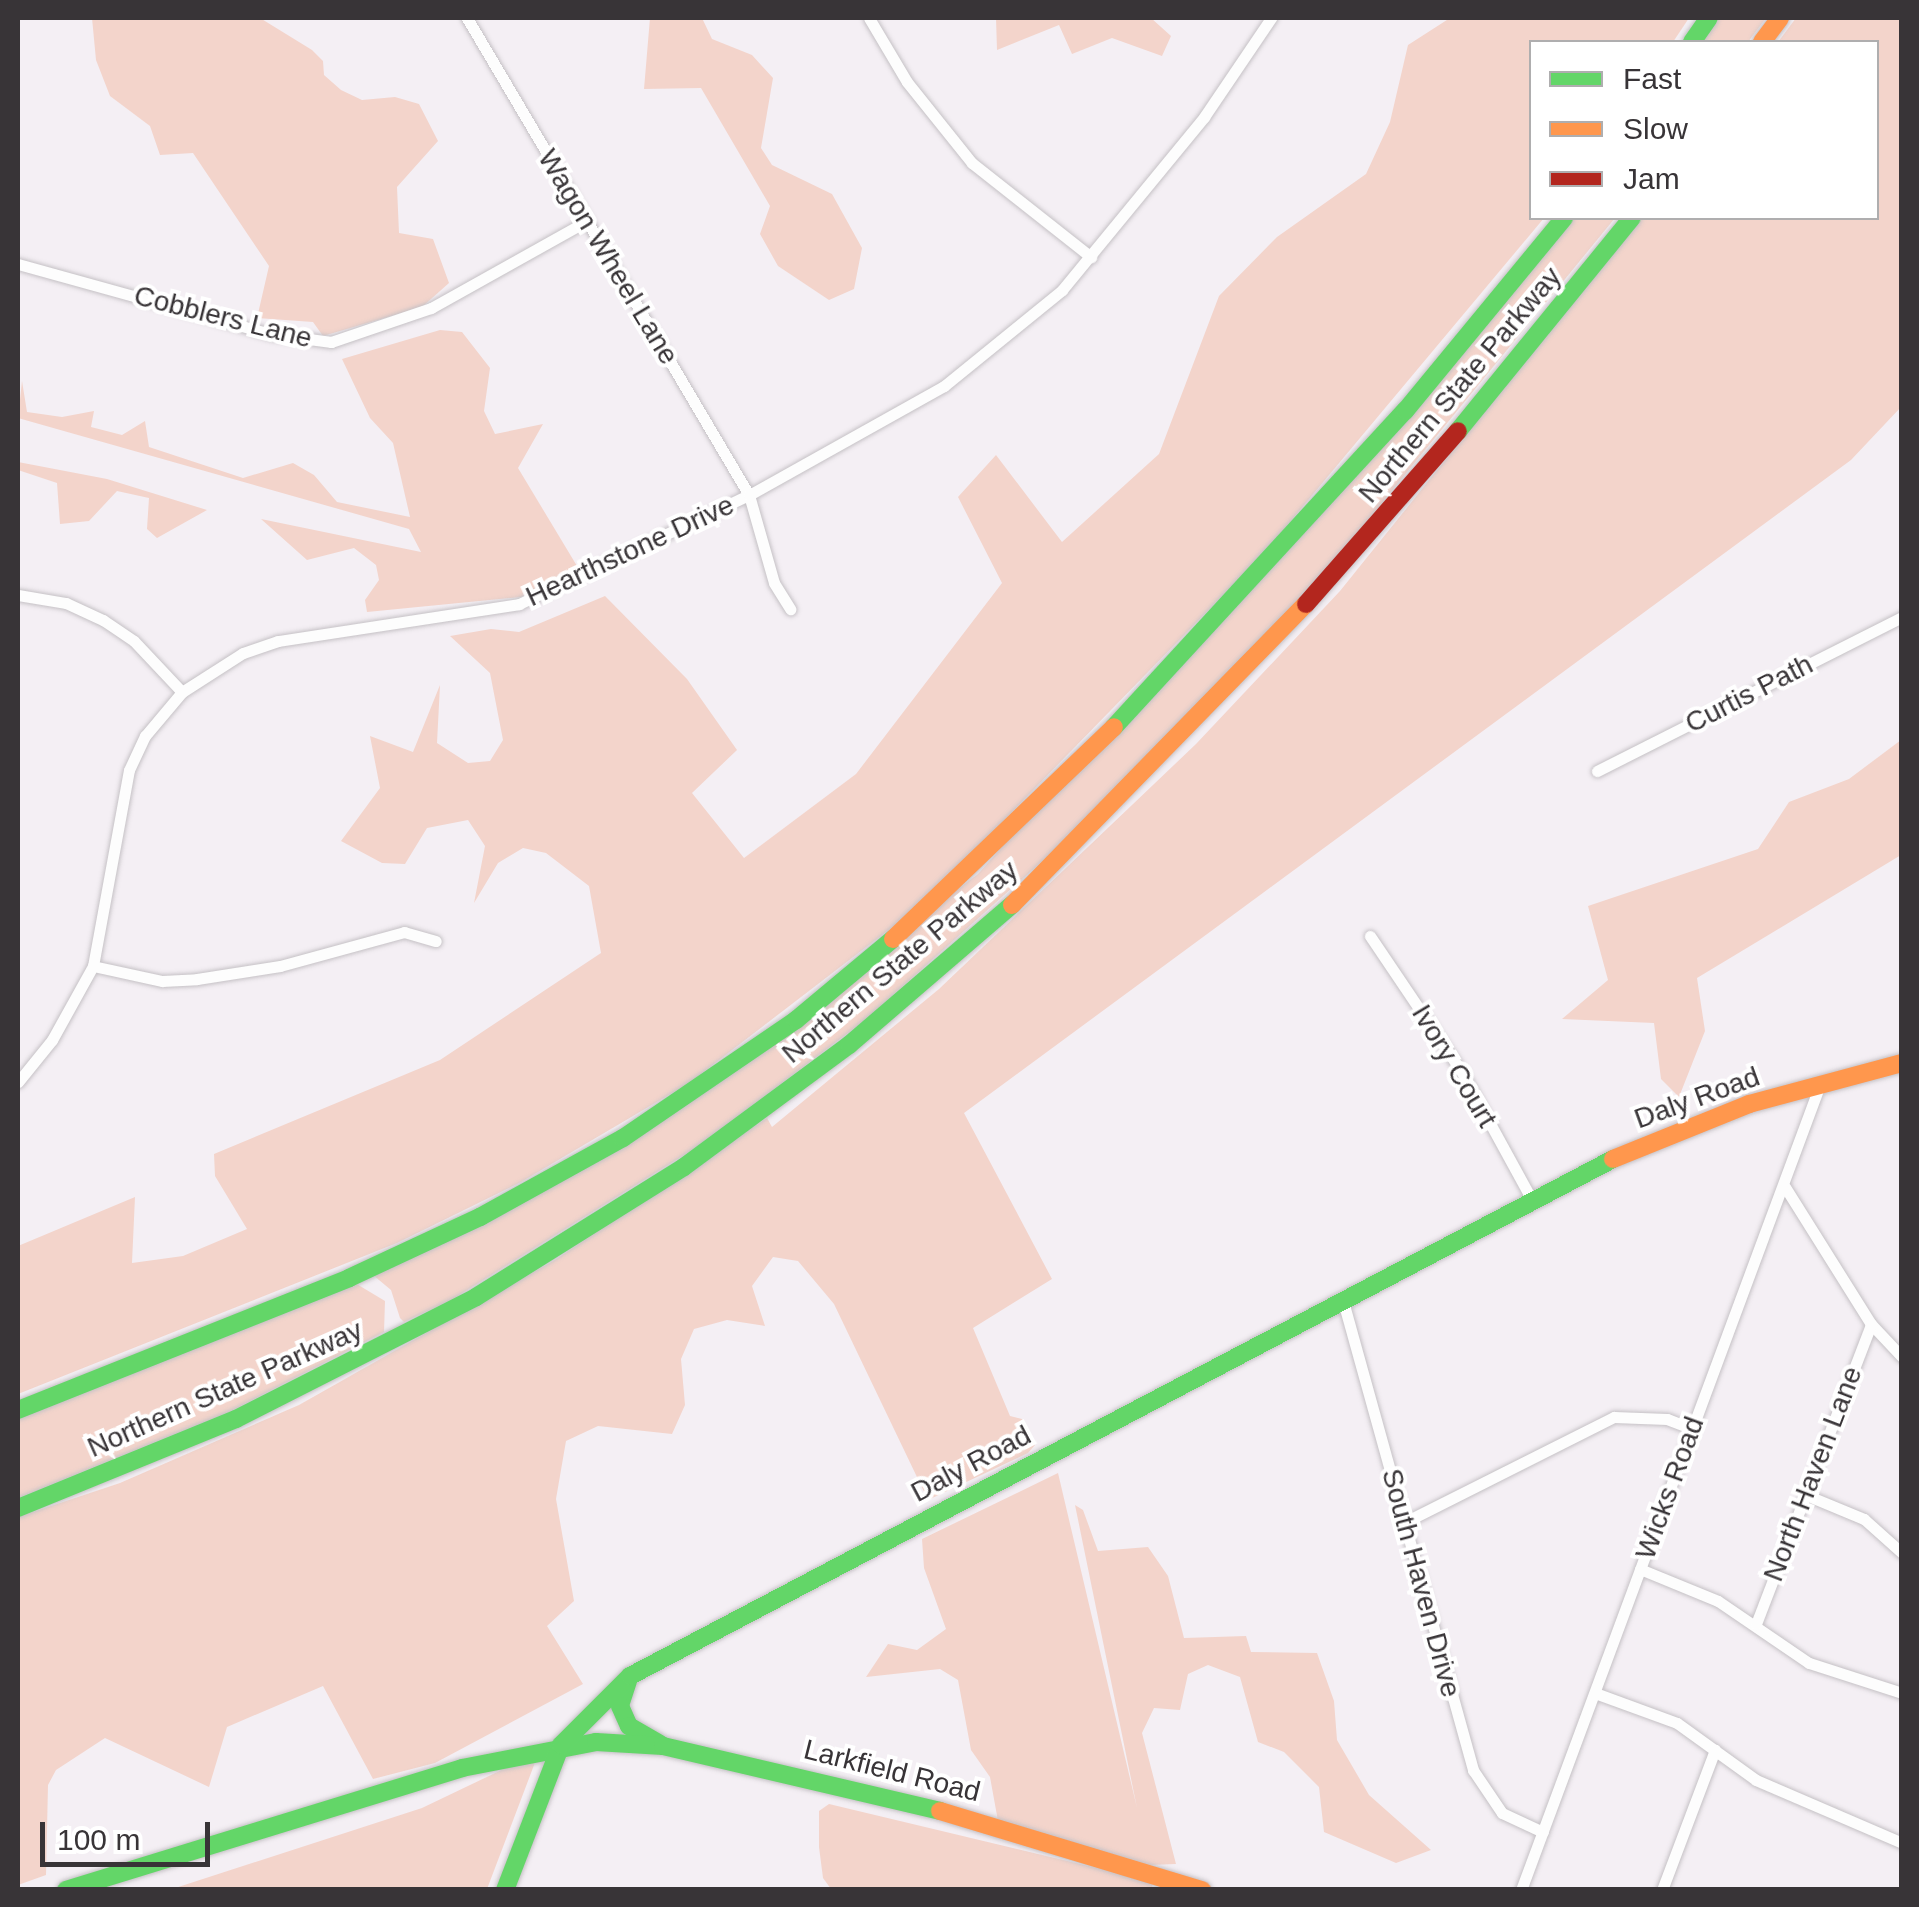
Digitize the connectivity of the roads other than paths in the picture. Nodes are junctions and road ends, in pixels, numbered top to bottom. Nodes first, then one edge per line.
1 (467, 18) edge
2 (869, 18) edge
3 (1271, 18) edge
4 (1709, 18) edge
5 (1780, 18) edge
6 (1693, 40) edge
7 (1764, 40) edge
8 (1562, 220) edge
9 (1630, 220) edge
10 (585, 222) junction
11 (1091, 256) junction
12 (18, 264) edge
13 (749, 495) junction
14 (18, 595) edge
15 (790, 609) dead end
16 (1902, 616) edge
17 (182, 692) junction
18 (1596, 771) dead end
19 (1370, 936) dead end
20 (436, 942) dead end
21 (93, 966) junction
22 (1902, 1063) edge
23 (18, 1082) edge
24 (1819, 1087) junction
25 (1785, 1187) junction
26 (1532, 1200) junction
27 (1343, 1301) junction
28 (1871, 1324) junction
29 (1902, 1357) edge
30 (18, 1410) edge
31 (1692, 1428) junction
32 (1806, 1495) junction
33 (18, 1508) edge
34 (1405, 1522) junction
35 (1902, 1553) edge
36 (1640, 1569) junction
37 (1756, 1624) junction
38 (630, 1676) junction
39 (1594, 1693) junction
40 (1902, 1693) edge
41 (562, 1745) junction
42 (663, 1746) junction
43 (1715, 1750) junction
44 (1543, 1832) junction
45 (1902, 1842) edge
46 (66, 1890) edge
47 (505, 1890) edge
48 (1202, 1890) edge
49 (1521, 1890) edge
50 (1662, 1890) edge

1 - 10 street, Wagon Wheel Lane
2 - 11 street
3 - 11 street, Hearthstone Drive
4 - 6 main road
5 - 7 main road
8 - 30 main road, Northern State Parkway
9 - 33 main road, Northern State Parkway
10 - 12 street, Cobblers Lane
10 - 13 street, Wagon Wheel Lane
11 - 13 street, Hearthstone Drive
13 - 15 street, Wagon Wheel Lane
13 - 17 street, Hearthstone Drive
14 - 17 street
16 - 18 street, Curtis Path
17 - 21 street, Hearthstone Drive
19 - 26 street, Ivory Court
20 - 21 street
21 - 23 street, Hearthstone Drive
22 - 24 main road, Daly Road
24 - 25 street, Wicks Road
24 - 26 main road, Daly Road
25 - 28 street
25 - 31 street, Wicks Road
26 - 27 main road, Daly Road
27 - 34 street, South Haven Drive
27 - 38 main road, Daly Road
28 - 29 street
28 - 32 street, North Haven Lane
31 - 34 street
31 - 36 street, Wicks Road
32 - 35 street
32 - 37 street, North Haven Lane
34 - 44 street, South Haven Drive
36 - 37 street
36 - 39 street, Wicks Road
37 - 40 street
38 - 41 main road, Daly Road
38 - 42 main road
39 - 43 street
39 - 44 street, Wicks Road
41 - 42 main road, Larkfield Road
41 - 46 main road
41 - 47 main road, Daly Road
42 - 48 main road, Larkfield Road
43 - 45 street
43 - 50 street
44 - 49 street, Wicks Road

